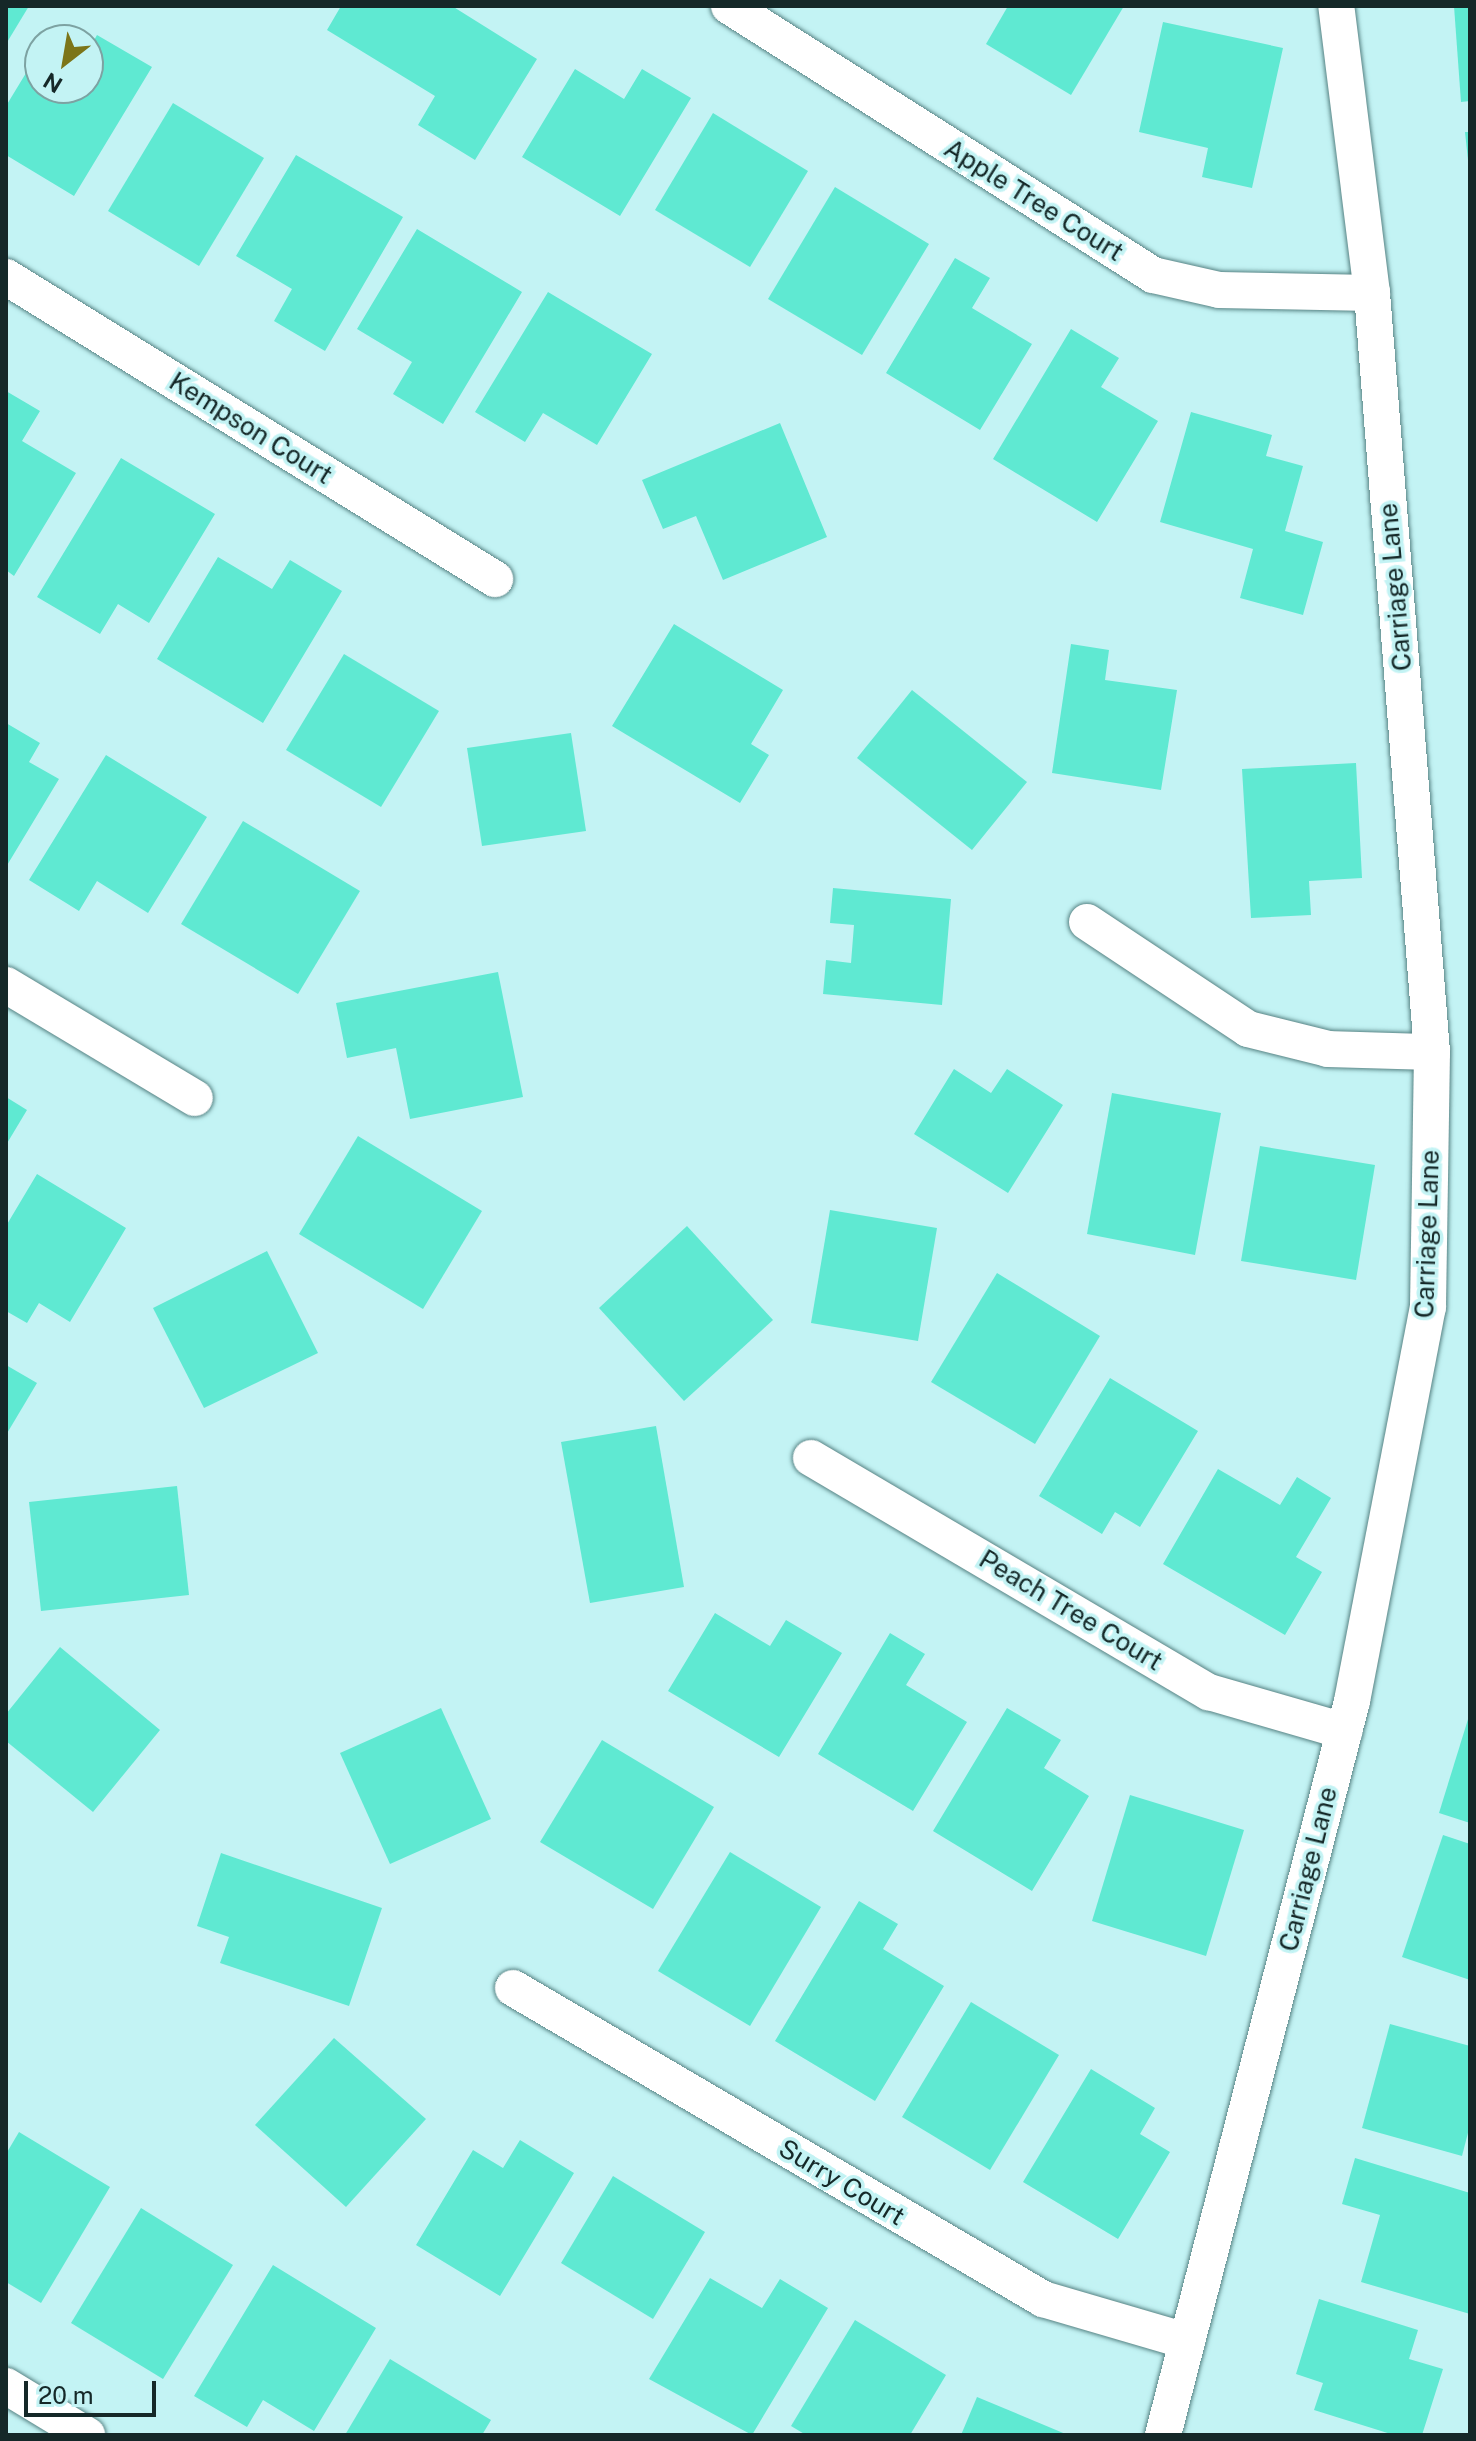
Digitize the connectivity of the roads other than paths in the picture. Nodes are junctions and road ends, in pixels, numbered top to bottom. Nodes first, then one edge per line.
1 (729, 6) edge
2 (1336, 6) edge
3 (6, 277) edge
4 (1372, 293) junction
5 (495, 579) dead end
6 (1087, 922) dead end
7 (6, 985) edge
8 (1432, 1052) junction
9 (195, 1098) dead end
10 (811, 1458) dead end
11 (1344, 1731) junction
12 (513, 1988) dead end
13 (1187, 2341) junction
14 (6, 2386) edge
15 (87, 2435) edge
16 (1163, 2435) edge

1 - 4 street, Apple Tree Court
2 - 4 street, Carriage Lane
3 - 5 street, Kempson Court
4 - 8 street, Carriage Lane
6 - 8 street
7 - 9 street
8 - 11 street, Carriage Lane
10 - 11 street, Peach Tree Court
11 - 13 street, Carriage Lane
12 - 13 street, Surry Court
13 - 16 street, Carriage Lane
14 - 15 street

